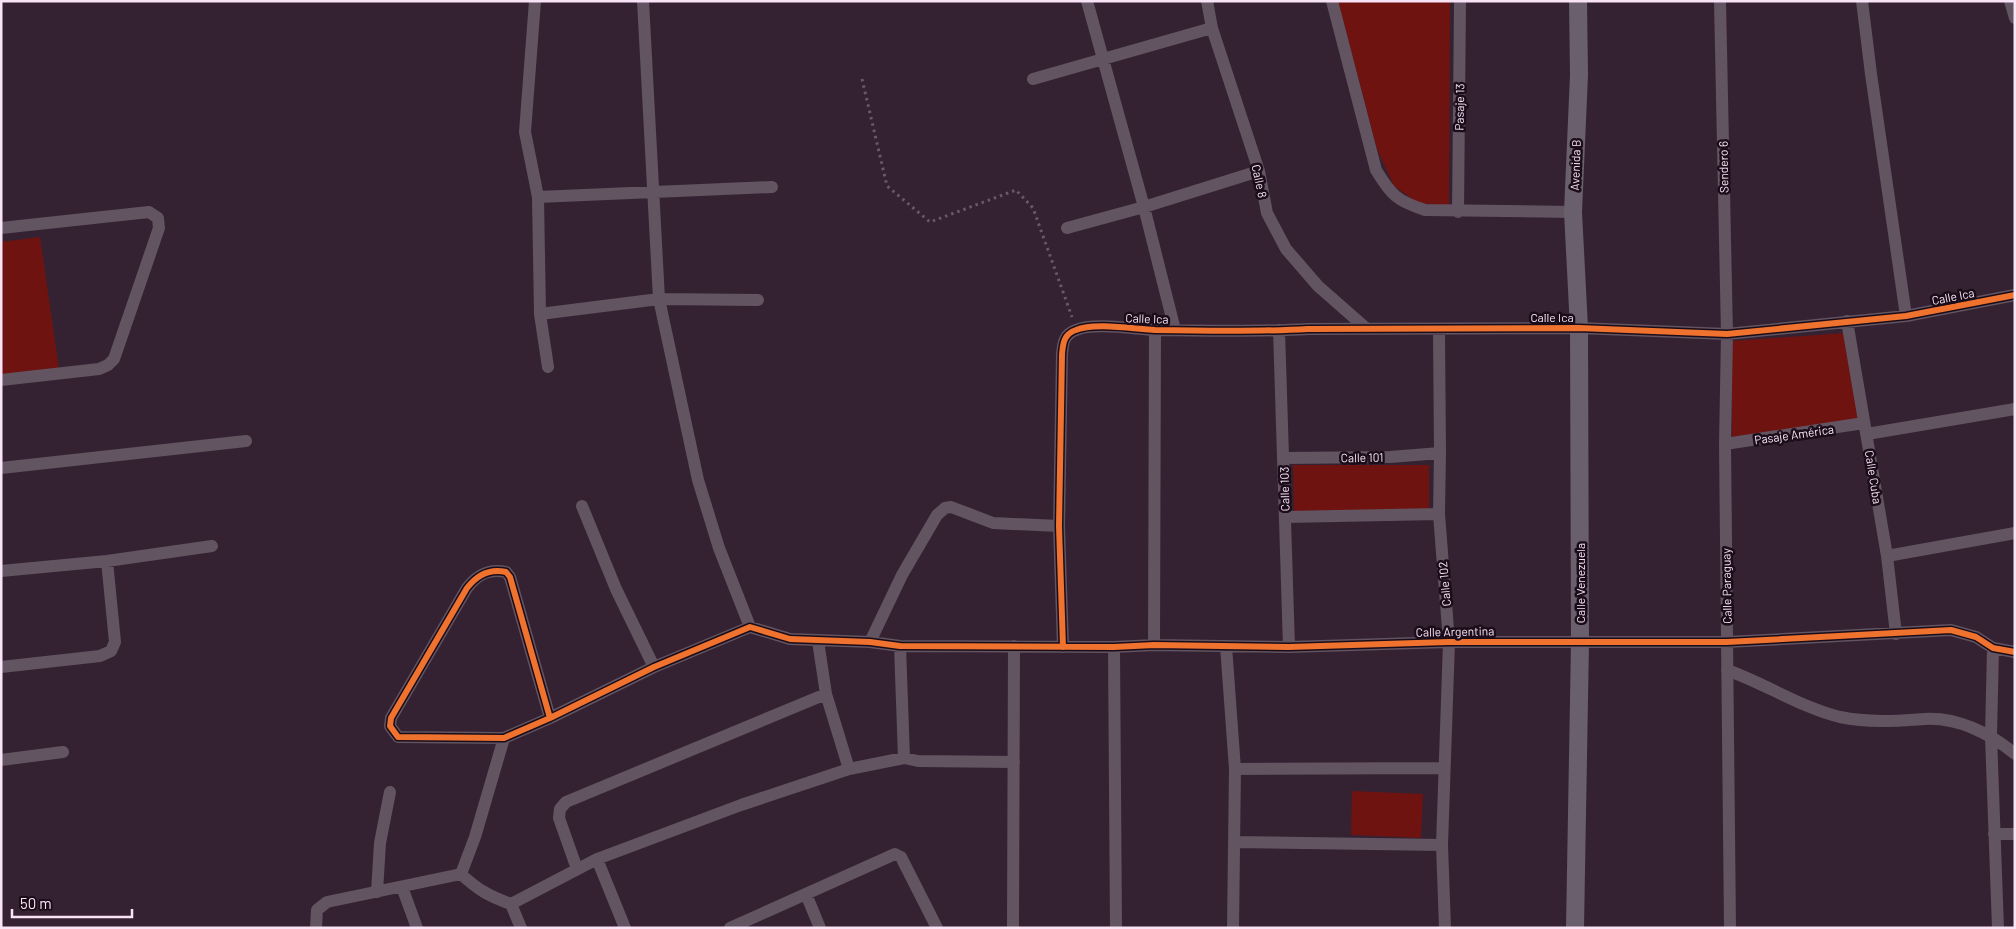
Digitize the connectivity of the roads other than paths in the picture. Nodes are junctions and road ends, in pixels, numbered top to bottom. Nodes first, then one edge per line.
1 (535, 1) edge
2 (643, 1) edge
3 (1087, 1) edge
4 (1206, 1) edge
5 (1332, 1) edge
6 (1460, 1) edge
7 (1578, 1) edge
8 (1720, 1) edge
9 (1862, 1) edge
10 (2010, 1) edge
11 (2015, 18) edge
12 (1212, 28) junction
13 (1103, 60) junction
14 (1033, 79) dead end
15 (1259, 171) junction
16 (772, 187) dead end
17 (654, 193) junction
18 (538, 197) junction
19 (1144, 207) junction
20 (1458, 212) junction
21 (1573, 212) junction
22 (1, 228) edge
23 (1067, 228) dead end
24 (2015, 295) edge
25 (659, 299) junction
26 (758, 300) dead end
27 (540, 314) junction
28 (1906, 316) junction
29 (1847, 321) junction
30 (1579, 328) junction
31 (1367, 329) junction
32 (1155, 330) junction
33 (1175, 330) junction
34 (1279, 330) junction
35 (1439, 330) junction
36 (1727, 334) junction
37 (548, 367) dead end
38 (1, 380) edge
39 (2015, 409) edge
40 (1865, 429) junction
41 (246, 441) dead end
42 (1725, 444) junction
43 (1440, 453) junction
44 (1284, 458) junction
45 (1, 468) edge
46 (582, 506) dead end
47 (1439, 514) junction
48 (1285, 517) junction
49 (1059, 526) junction
50 (2015, 533) edge
51 (212, 546) dead end
52 (1887, 556) junction
53 (107, 561) junction
54 (1, 571) edge
55 (750, 627) junction
56 (1896, 634) junction
57 (818, 641) junction
58 (870, 642) junction
59 (1449, 642) junction
60 (1580, 642) junction
61 (1727, 642) junction
62 (1154, 645) junction
63 (900, 646) junction
64 (1014, 646) junction
65 (1226, 646) junction
66 (1063, 647) junction
67 (1114, 647) junction
68 (1289, 647) junction
69 (1993, 648) junction
70 (2015, 652) edge
71 (1, 667) edge
72 (654, 667) junction
73 (1727, 670) junction
74 (826, 694) junction
75 (550, 718) junction
76 (1991, 736) junction
77 (504, 738) junction
78 (63, 752) dead end
79 (2015, 754) edge
80 (904, 758) junction
81 (1, 760) edge
82 (1014, 762) junction
83 (1444, 768) junction
84 (848, 769) junction
85 (1235, 769) junction
86 (390, 792) dead end
87 (1994, 834) junction
88 (2015, 834) edge
89 (1234, 842) junction
90 (1442, 845) junction
91 (597, 859) junction
92 (577, 869) junction
93 (461, 874) junction
94 (402, 887) junction
95 (377, 892) junction
96 (806, 894) junction
97 (511, 904) junction
98 (316, 928) edge
99 (416, 928) edge
100 (521, 928) edge
101 (625, 928) edge
102 (730, 928) edge
103 (820, 928) edge
104 (938, 928) edge
105 (1012, 928) edge
106 (1116, 928) edge
107 (1233, 928) edge
108 (1445, 928) edge
109 (1575, 928) edge
110 (1730, 928) edge
111 (1998, 928) edge

1 - 18 street
2 - 17 street
3 - 13 street
4 - 12 street, Calle 8
5 - 20 street
6 - 20 street, Pasaje 13
7 - 21 street, Avenida B
8 - 36 street, Sendero 6
9 - 28 street
10 - 11 street
12 - 13 street
12 - 15 street, Calle 8
13 - 14 street
13 - 19 street
15 - 19 street
15 - 31 street, Calle 8
16 - 17 street
17 - 18 street
17 - 25 street
18 - 27 street
19 - 23 street
19 - 33 street
20 - 21 street
21 - 30 street, Avenida B
22 - 38 street
24 - 28 street, Calle Ica
25 - 26 street
25 - 27 street
25 - 55 street
27 - 37 street
28 - 29 street, Calle Ica
29 - 36 street, Calle Ica
29 - 40 street, Calle Cuba
30 - 35 street, Calle Ica
30 - 36 street, Calle Ica
30 - 60 street, Calle Venezuela
31 - 34 street, Calle Ica
31 - 35 street, Calle Ica
32 - 33 street, Calle Ica
32 - 49 street, Calle Ica
32 - 62 street
33 - 34 street, Calle Ica
34 - 44 street, Calle 103
35 - 43 street, Calle 102
36 - 42 street, Calle Paraguay
39 - 40 street, Pasaje América
40 - 42 street, Pasaje América
40 - 52 street, Calle Cuba
41 - 45 street
42 - 61 street, Calle Paraguay
43 - 44 street, Calle 101
43 - 47 street, Calle 102
44 - 48 street, Calle 103
46 - 72 street
47 - 48 street
47 - 59 street, Calle 102
48 - 68 street, Calle 103
49 - 58 street
49 - 66 street
50 - 52 street
51 - 53 street
52 - 56 street, Calle Cuba
53 - 54 street
53 - 71 street
55 - 57 street, Calle Argentina
55 - 72 street
56 - 61 street, Calle Argentina
56 - 69 street, Calle Argentina
57 - 58 street, Calle Argentina
57 - 74 street
58 - 63 street, Calle Argentina
59 - 60 street, Calle Argentina
59 - 68 street, Calle Argentina
59 - 83 street, Calle 102
60 - 61 street, Calle Argentina
60 - 109 street, Calle Venezuela
61 - 73 street, Calle Paraguay
62 - 65 street, Calle Argentina
62 - 67 street, Calle Argentina
63 - 64 street, Calle Argentina
63 - 80 street
64 - 66 street, Calle Argentina
64 - 82 street
65 - 68 street, Calle Argentina
65 - 85 street
66 - 67 street, Calle Argentina
67 - 106 street
69 - 70 street, Calle Argentina
69 - 76 street
72 - 75 street
73 - 76 street
73 - 110 street, Calle Paraguay
74 - 84 street
74 - 92 street
75 - 77 street
75 - 77 street
76 - 79 street
76 - 87 street
77 - 93 street
78 - 81 street
80 - 82 street
80 - 84 street
82 - 105 street
83 - 85 street
83 - 90 street, Calle 102
84 - 91 street
85 - 89 street
86 - 95 street
87 - 88 street
87 - 111 street
89 - 90 street
89 - 107 street
90 - 108 street, Calle 102
91 - 92 street
91 - 101 street
92 - 97 street
93 - 94 street
93 - 97 street
94 - 95 street
94 - 99 street
95 - 98 street
96 - 102 street
96 - 103 street
96 - 104 street
97 - 100 street

